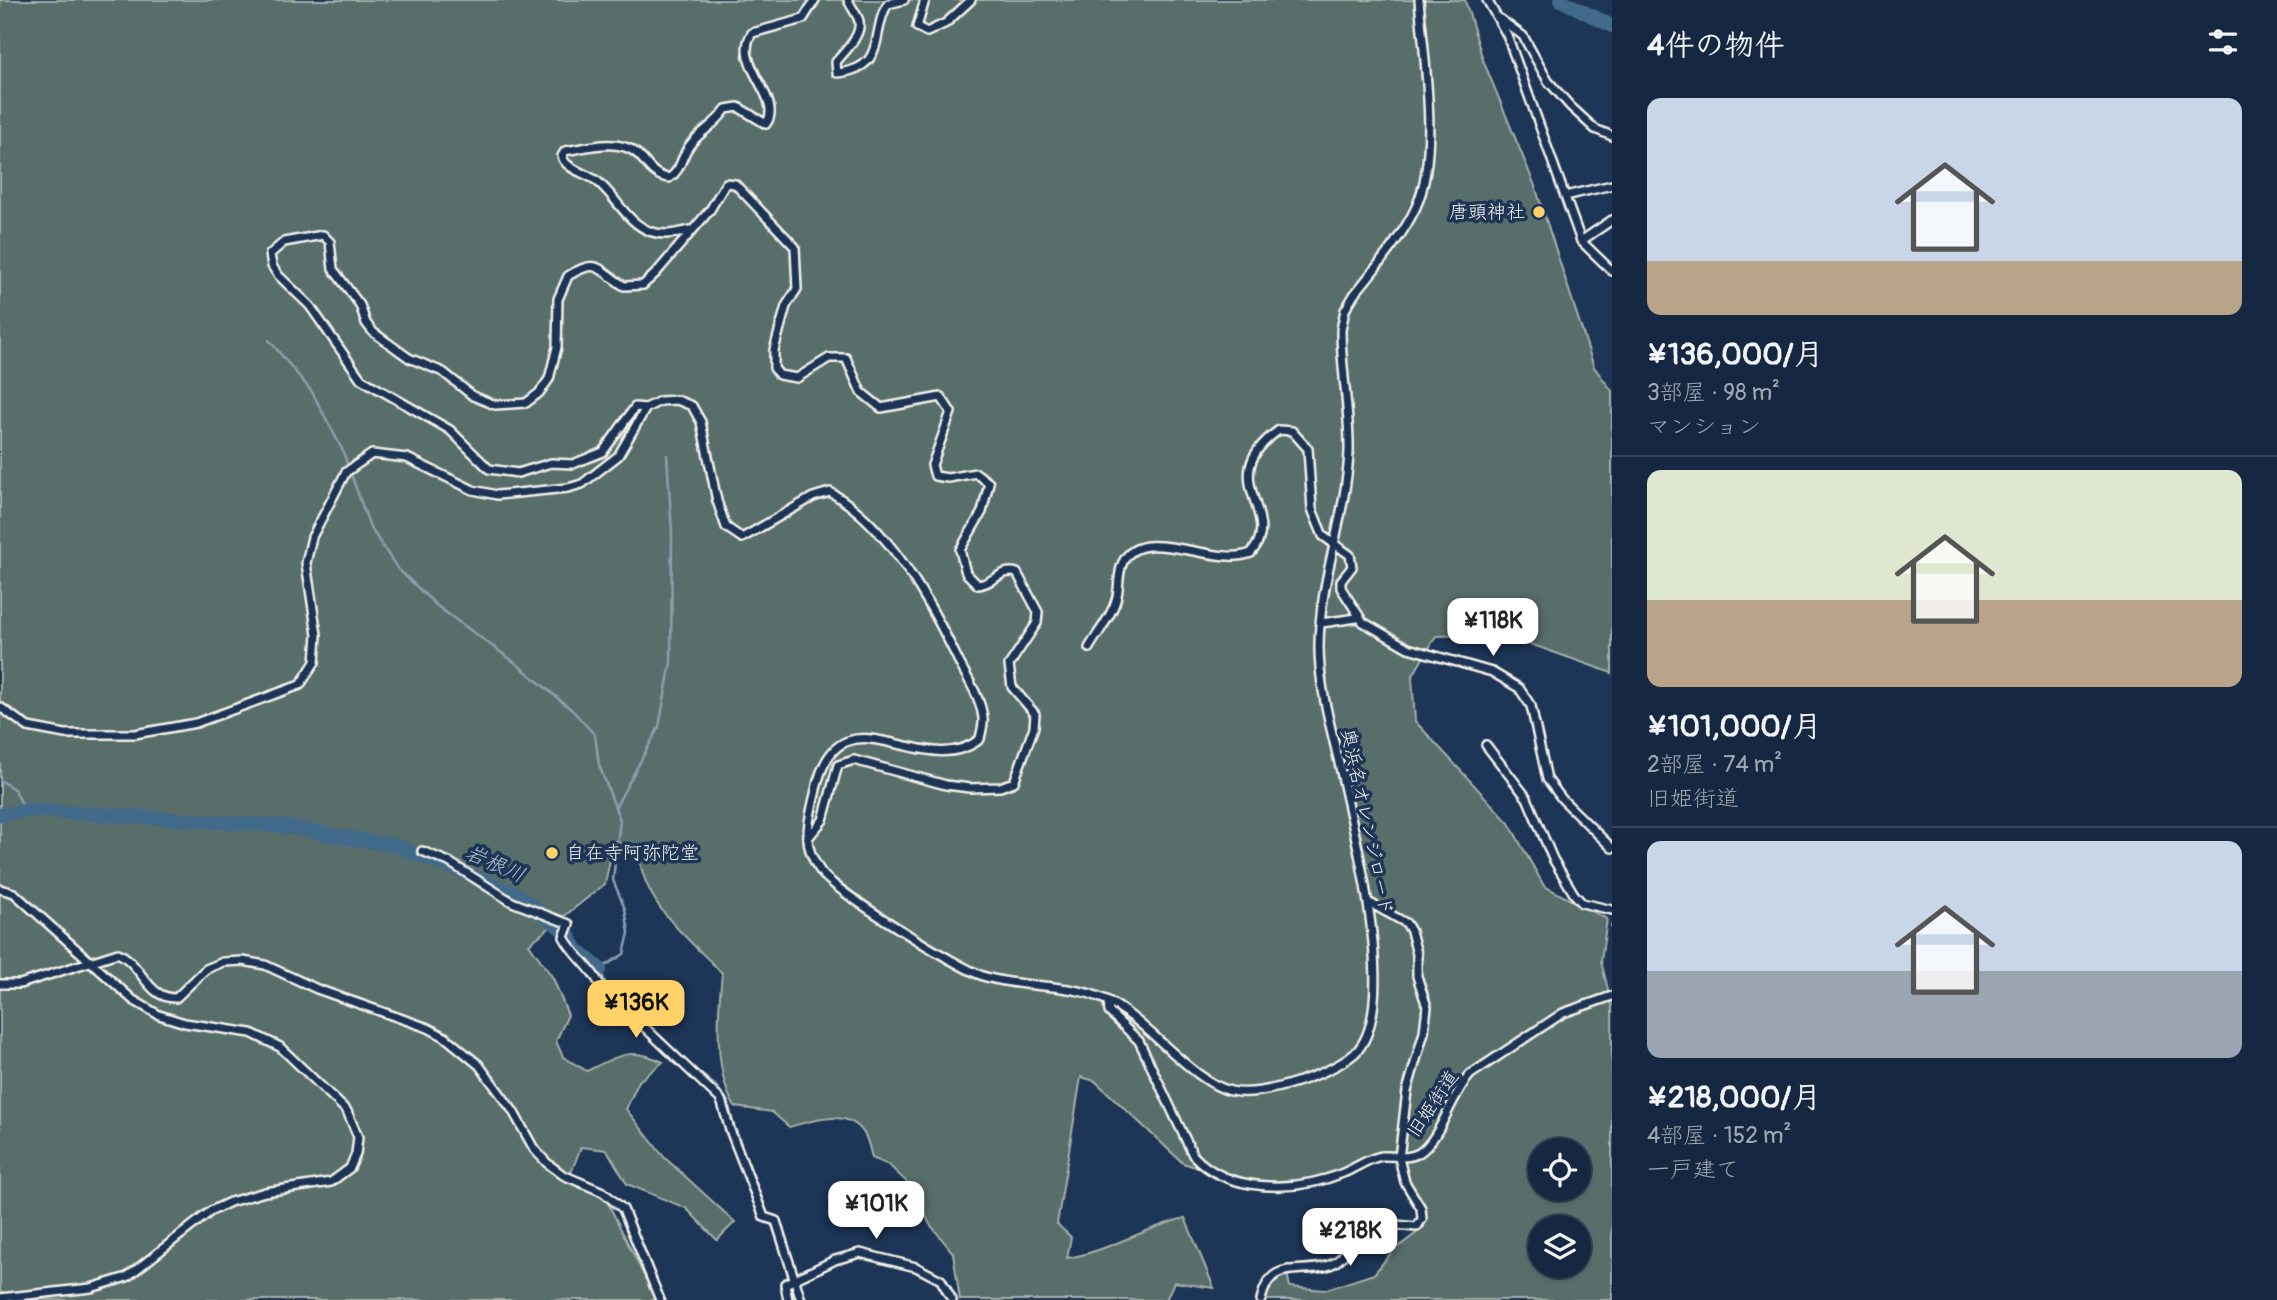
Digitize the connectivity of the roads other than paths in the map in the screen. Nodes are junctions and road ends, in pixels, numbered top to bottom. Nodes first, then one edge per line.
1 (815, 0) edge
2 (848, 0) edge
3 (905, 0) edge
4 (925, 0) edge
5 (971, 0) edge
6 (1419, 0) edge
7 (1487, 0) edge
8 (1500, 18) junction
9 (1612, 136) edge
10 (1612, 185) edge
11 (1565, 196) junction
12 (1612, 220) edge
13 (691, 230) junction
14 (1581, 241) junction
15 (1612, 271) edge
16 (646, 408) junction
17 (1334, 544) junction
18 (1357, 618) junction
19 (1321, 624) junction
20 (1089, 648) dead end
21 (0, 707) edge
22 (1486, 745) dead end
23 (808, 838) junction
24 (1612, 848) edge
25 (422, 851) dead end
26 (0, 889) edge
27 (1370, 903) junction
28 (1612, 910) edge
29 (91, 961) junction
30 (0, 984) edge
31 (1612, 996) edge
32 (1108, 1001) junction
33 (1399, 1158) junction
34 (795, 1281) junction
35 (0, 1298) edge
36 (660, 1300) edge
37 (788, 1300) edge
38 (801, 1300) edge
39 (952, 1300) edge
40 (1261, 1300) edge

1 - 13 street
2 - 3 street
4 - 5 street
6 - 17 street, 奥浜名オレンジロード
7 - 8 street
8 - 9 street
8 - 11 street
10 - 11 street
11 - 14 street
12 - 14 street
13 - 16 street
13 - 23 street
14 - 15 street
16 - 21 street
16 - 23 street
17 - 18 street
17 - 19 street, 奥浜名オレンジロード
17 - 20 street
18 - 19 street
18 - 24 street
19 - 27 street, 奥浜名オレンジロード
22 - 28 street
23 - 32 street, 奥浜名オレンジロード
25 - 34 street
26 - 29 street
27 - 32 street, 奥浜名オレンジロード
27 - 33 street
29 - 30 street
29 - 35 street
29 - 36 street
31 - 33 street, 旧姫街道
32 - 33 street, 旧姫街道
33 - 40 street
34 - 37 street
34 - 38 street
34 - 39 street

